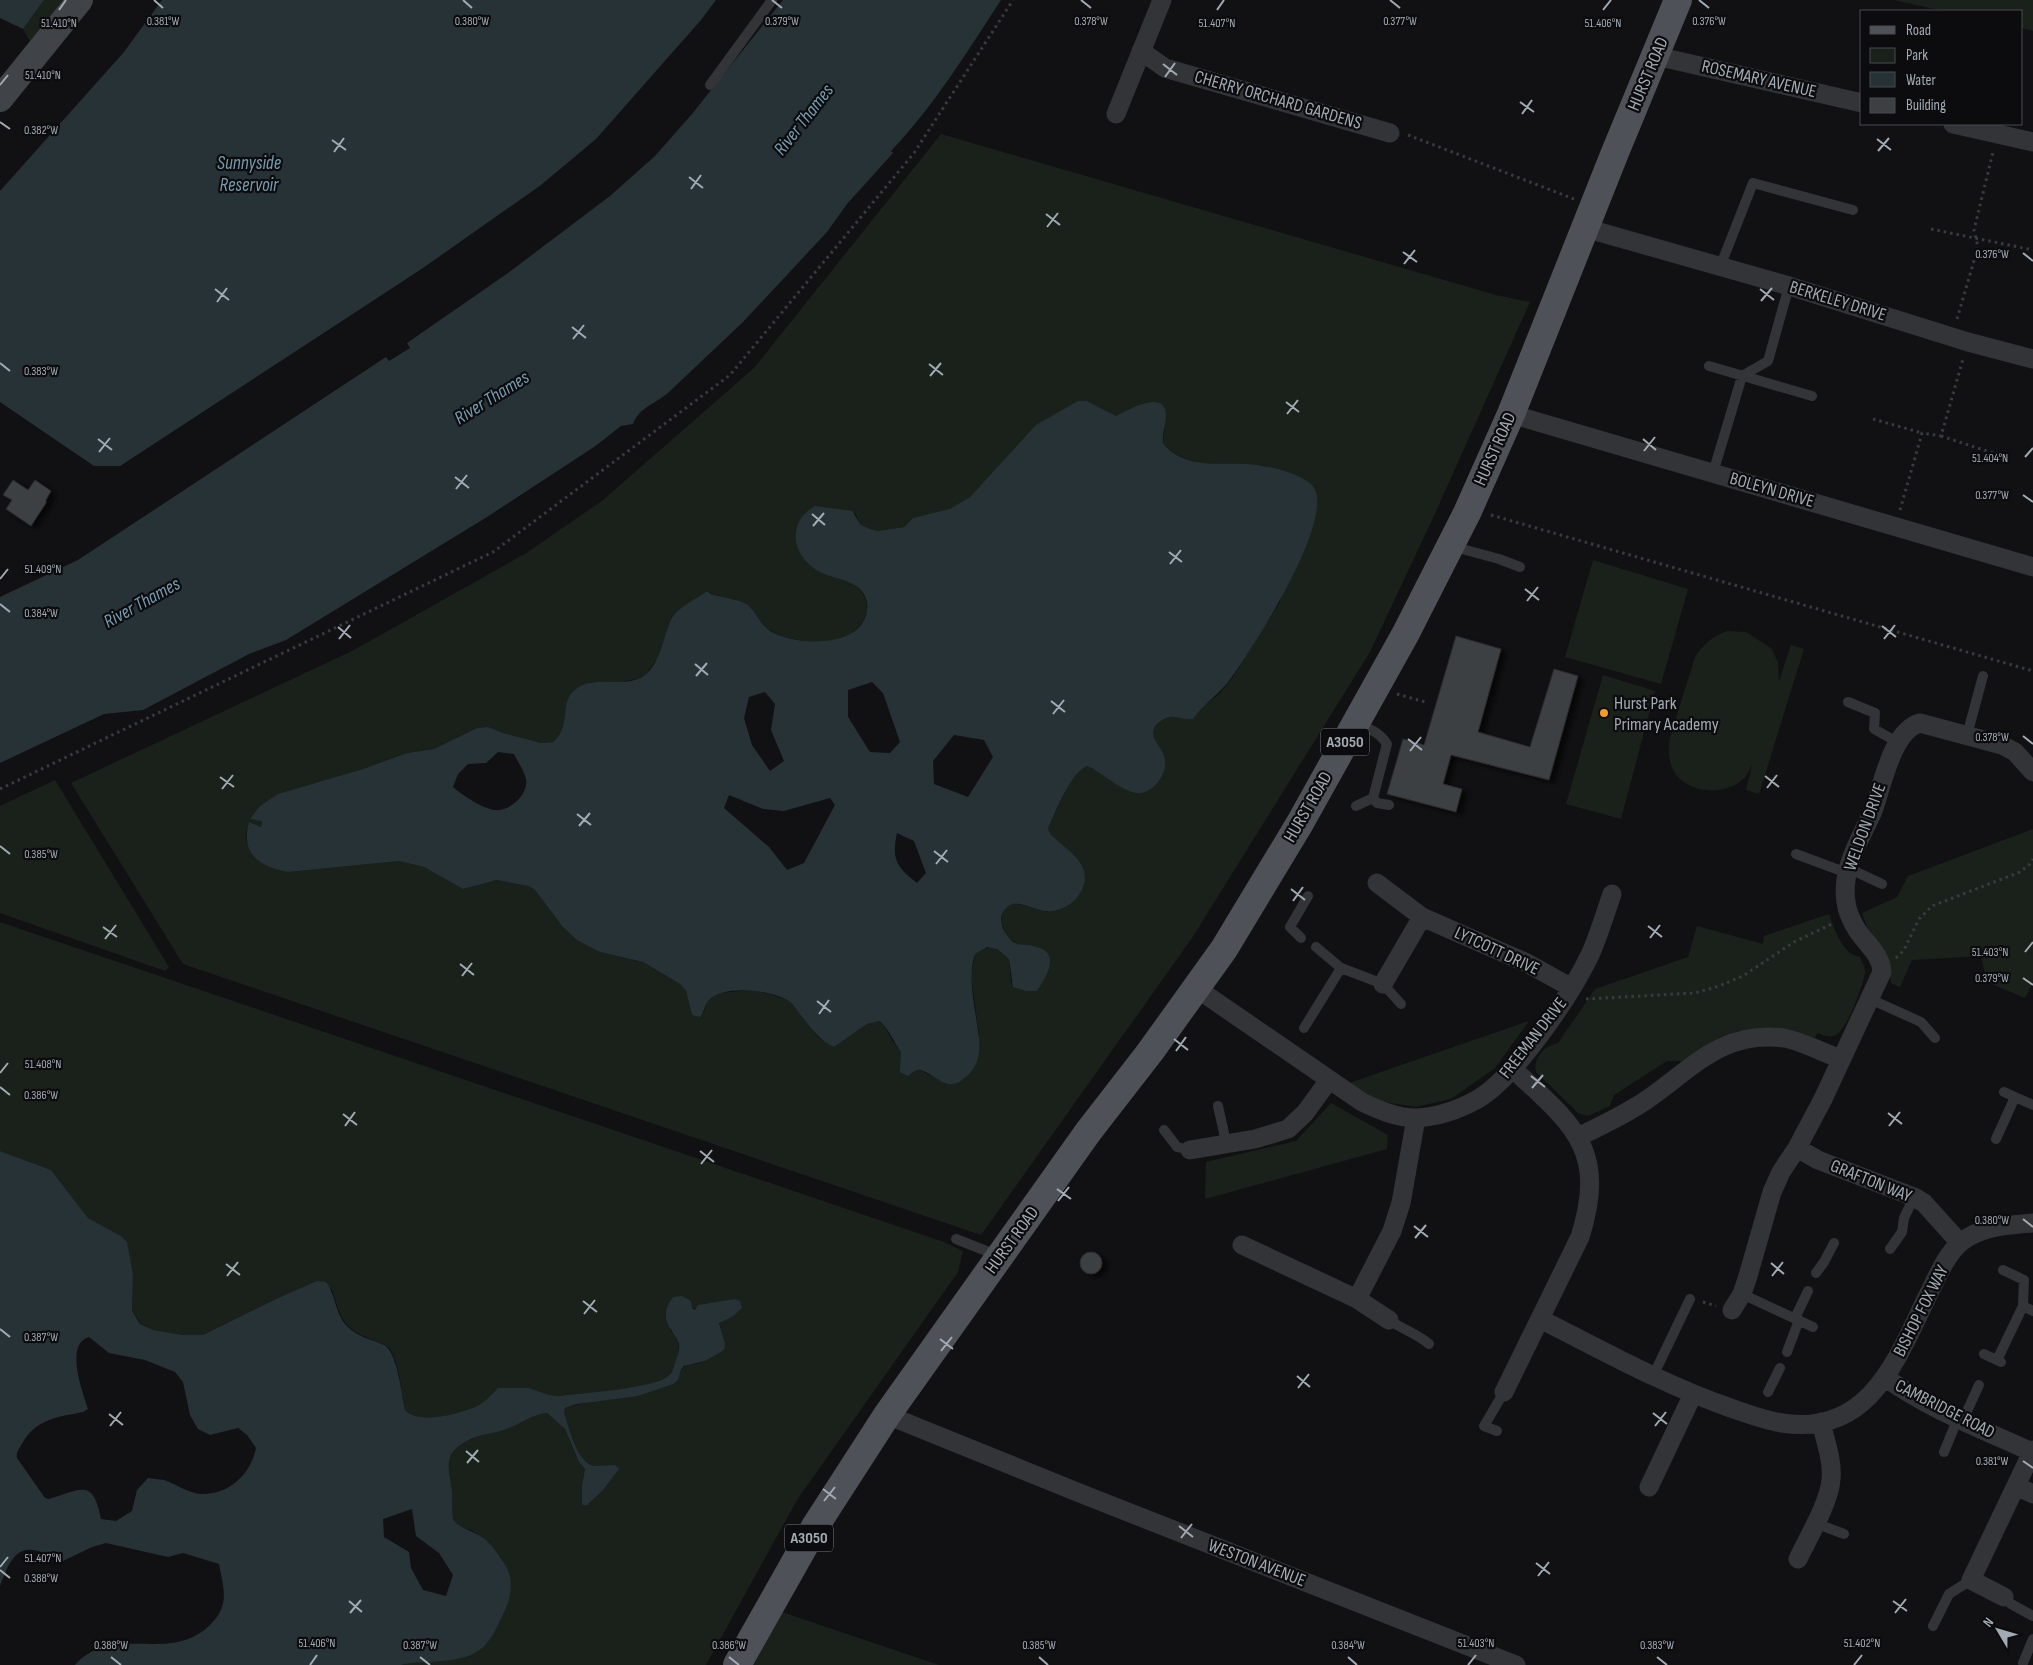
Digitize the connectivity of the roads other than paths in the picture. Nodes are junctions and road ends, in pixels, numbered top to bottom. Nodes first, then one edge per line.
1 (80, 0) edge
2 (772, 0) edge
3 (1162, 0) edge
4 (1678, 0) edge
5 (1141, 52) junction
6 (1656, 56) junction
7 (710, 85) dead end
8 (0, 99) edge
9 (1860, 103) edge
10 (1116, 114) dead end
11 (1958, 125) edge
12 (1390, 133) road end
13 (2033, 142) edge
14 (1853, 210) dead end
15 (1590, 217) junction
16 (1720, 267) junction
17 (1789, 286) junction
18 (2033, 358) edge
19 (1709, 366) dead end
20 (1742, 376) junction
21 (1812, 396) dead end
22 (1511, 414) junction
23 (1713, 473) junction
24 (1450, 546) junction
25 (2033, 566) edge
26 (1520, 567) dead end
27 (1983, 676) dead end
28 (1848, 702) dead end
29 (1354, 725) junction
30 (1967, 735) junction
31 (1898, 743) junction
32 (2033, 772) edge
33 (1373, 798) junction
34 (1389, 805) dead end
35 (1356, 806) dead end
36 (1796, 854) dead end
37 (1847, 870) junction
38 (1377, 883) dead end
39 (1882, 884) dead end
40 (1612, 894) dead end
41 (1308, 896) dead end
42 (1422, 917) junction
43 (1301, 938) dead end
44 (1316, 947) dead end
45 (1341, 968) junction
46 (1383, 984) junction
47 (1196, 988) junction
48 (1568, 993) junction
49 (1870, 999) junction
50 (1401, 1004) dead end
51 (1304, 1028) dead end
52 (1935, 1038) dead end
53 (1841, 1059) junction
54 (1512, 1068) junction
55 (1329, 1080) junction
56 (2004, 1092) dead end
57 (2015, 1097) junction
58 (2033, 1105) edge
59 (1218, 1106) dead end
60 (1416, 1118) junction
61 (1164, 1130) dead end
62 (1578, 1137) junction
63 (1996, 1139) dead end
64 (1226, 1142) junction
65 (1797, 1148) junction
66 (1190, 1150) joint
67 (1914, 1198) junction
68 (2033, 1223) edge
69 (956, 1239) dead end
70 (1834, 1243) dead end
71 (1960, 1243) junction
72 (1242, 1244) dead end
73 (1890, 1249) dead end
74 (1000, 1256) junction
75 (2003, 1270) dead end
76 (1816, 1273) dead end
77 (1808, 1291) dead end
78 (1357, 1299) junction
79 (1690, 1299) road end
80 (1737, 1302) joint
81 (2028, 1308) edge
82 (1540, 1319) junction
83 (1797, 1319) junction
84 (1389, 1320) joint
85 (1814, 1327) dead end
86 (1430, 1344) dead end
87 (1787, 1352) dead end
88 (1984, 1354) dead end
89 (1780, 1368) dead end
90 (1653, 1376) junction
91 (1886, 1378) junction
92 (1979, 1385) dead end
93 (1504, 1392) joint
94 (1768, 1392) dead end
95 (1693, 1394) junction
96 (887, 1415) junction
97 (1961, 1419) junction
98 (1821, 1422) junction
99 (1496, 1431) dead end
100 (2032, 1451) edge
101 (1944, 1452) dead end
102 (2016, 1486) junction
103 (1649, 1487) dead end
104 (2033, 1494) edge
105 (1815, 1523) junction
106 (1844, 1534) dead end
107 (1798, 1558) dead end
108 (1970, 1580) junction
109 (2004, 1597) joint
110 (2033, 1616) edge
111 (1933, 1626) dead end
112 (2033, 1639) edge
113 (2022, 1663) dead end
114 (737, 1665) edge
115 (1516, 1665) edge

1 - 8 street
2 - 7 lane
3 - 5 street
4 - 6 main road, HURST ROAD / A3050
5 - 10 street
5 - 12 street, CHERRY ORCHARD GARDENS
6 - 9 street, ROSEMARY AVENUE
6 - 15 main road, HURST ROAD / A3050
11 - 13 street
14 - 16 lane
15 - 16 street, BERKELEY DRIVE
15 - 22 main road, HURST ROAD / A3050
16 - 17 street, BERKELEY DRIVE
17 - 18 street, BERKELEY DRIVE
17 - 20 lane
19 - 20 lane
20 - 21 lane
20 - 23 lane
22 - 23 street, BOLEYN DRIVE
22 - 24 main road, HURST ROAD / A3050
23 - 25 street, BOLEYN DRIVE
24 - 26 lane
24 - 29 main road, HURST ROAD / A3050
27 - 30 lane
28 - 31 lane
29 - 33 lane
29 - 47 main road, HURST ROAD / A3050
30 - 31 street, WELDON DRIVE
30 - 32 street, WELDON DRIVE
31 - 37 street, WELDON DRIVE
33 - 34 lane
33 - 35 lane
36 - 37 lane
37 - 39 lane
37 - 49 street, WELDON DRIVE
38 - 42 street, LYTCOTT DRIVE
40 - 48 street, FREEMAN DRIVE
41 - 43 lane
42 - 46 street
42 - 48 street, LYTCOTT DRIVE
44 - 45 lane
45 - 46 lane
45 - 51 lane
46 - 50 lane
47 - 55 street, FREEMAN DRIVE
47 - 74 main road, HURST ROAD / A3050
48 - 54 street, FREEMAN DRIVE
49 - 52 lane
49 - 53 street
53 - 62 street
53 - 65 street
54 - 60 street, FREEMAN DRIVE
54 - 62 street
55 - 60 street, FREEMAN DRIVE
55 - 64 street
56 - 57 lane
57 - 58 lane
57 - 63 lane
59 - 64 lane
60 - 78 street
61 - 66 lane
62 - 82 street
64 - 66 street
65 - 67 street, GRAFTON WAY
65 - 80 street
67 - 71 street, GRAFTON WAY
67 - 73 lane
68 - 71 street, BISHOP FOX WAY
69 - 74 lane
70 - 76 lane
71 - 91 street, BISHOP FOX WAY
72 - 78 street
74 - 96 main road, HURST ROAD / A3050
75 - 81 lane
77 - 83 lane
78 - 84 street
79 - 90 lane
80 - 83 lane
81 - 88 lane
82 - 90 street, BISHOP FOX WAY
82 - 93 street
83 - 85 lane
83 - 87 lane
84 - 86 lane
89 - 94 lane
90 - 95 street, BISHOP FOX WAY
91 - 97 street, CAMBRIDGE ROAD
91 - 98 street, BISHOP FOX WAY
92 - 97 lane
93 - 99 lane
95 - 98 street, BISHOP FOX WAY
95 - 103 street
96 - 114 main road, A3050
96 - 115 street, WESTON AVENUE
97 - 100 street, CAMBRIDGE ROAD
97 - 101 lane
98 - 105 street
100 - 102 street, CAMBRIDGE ROAD
102 - 104 street
102 - 108 street, CAMBRIDGE ROAD
105 - 106 lane
105 - 107 street
108 - 109 street
108 - 111 lane
109 - 110 lane
112 - 113 lane

